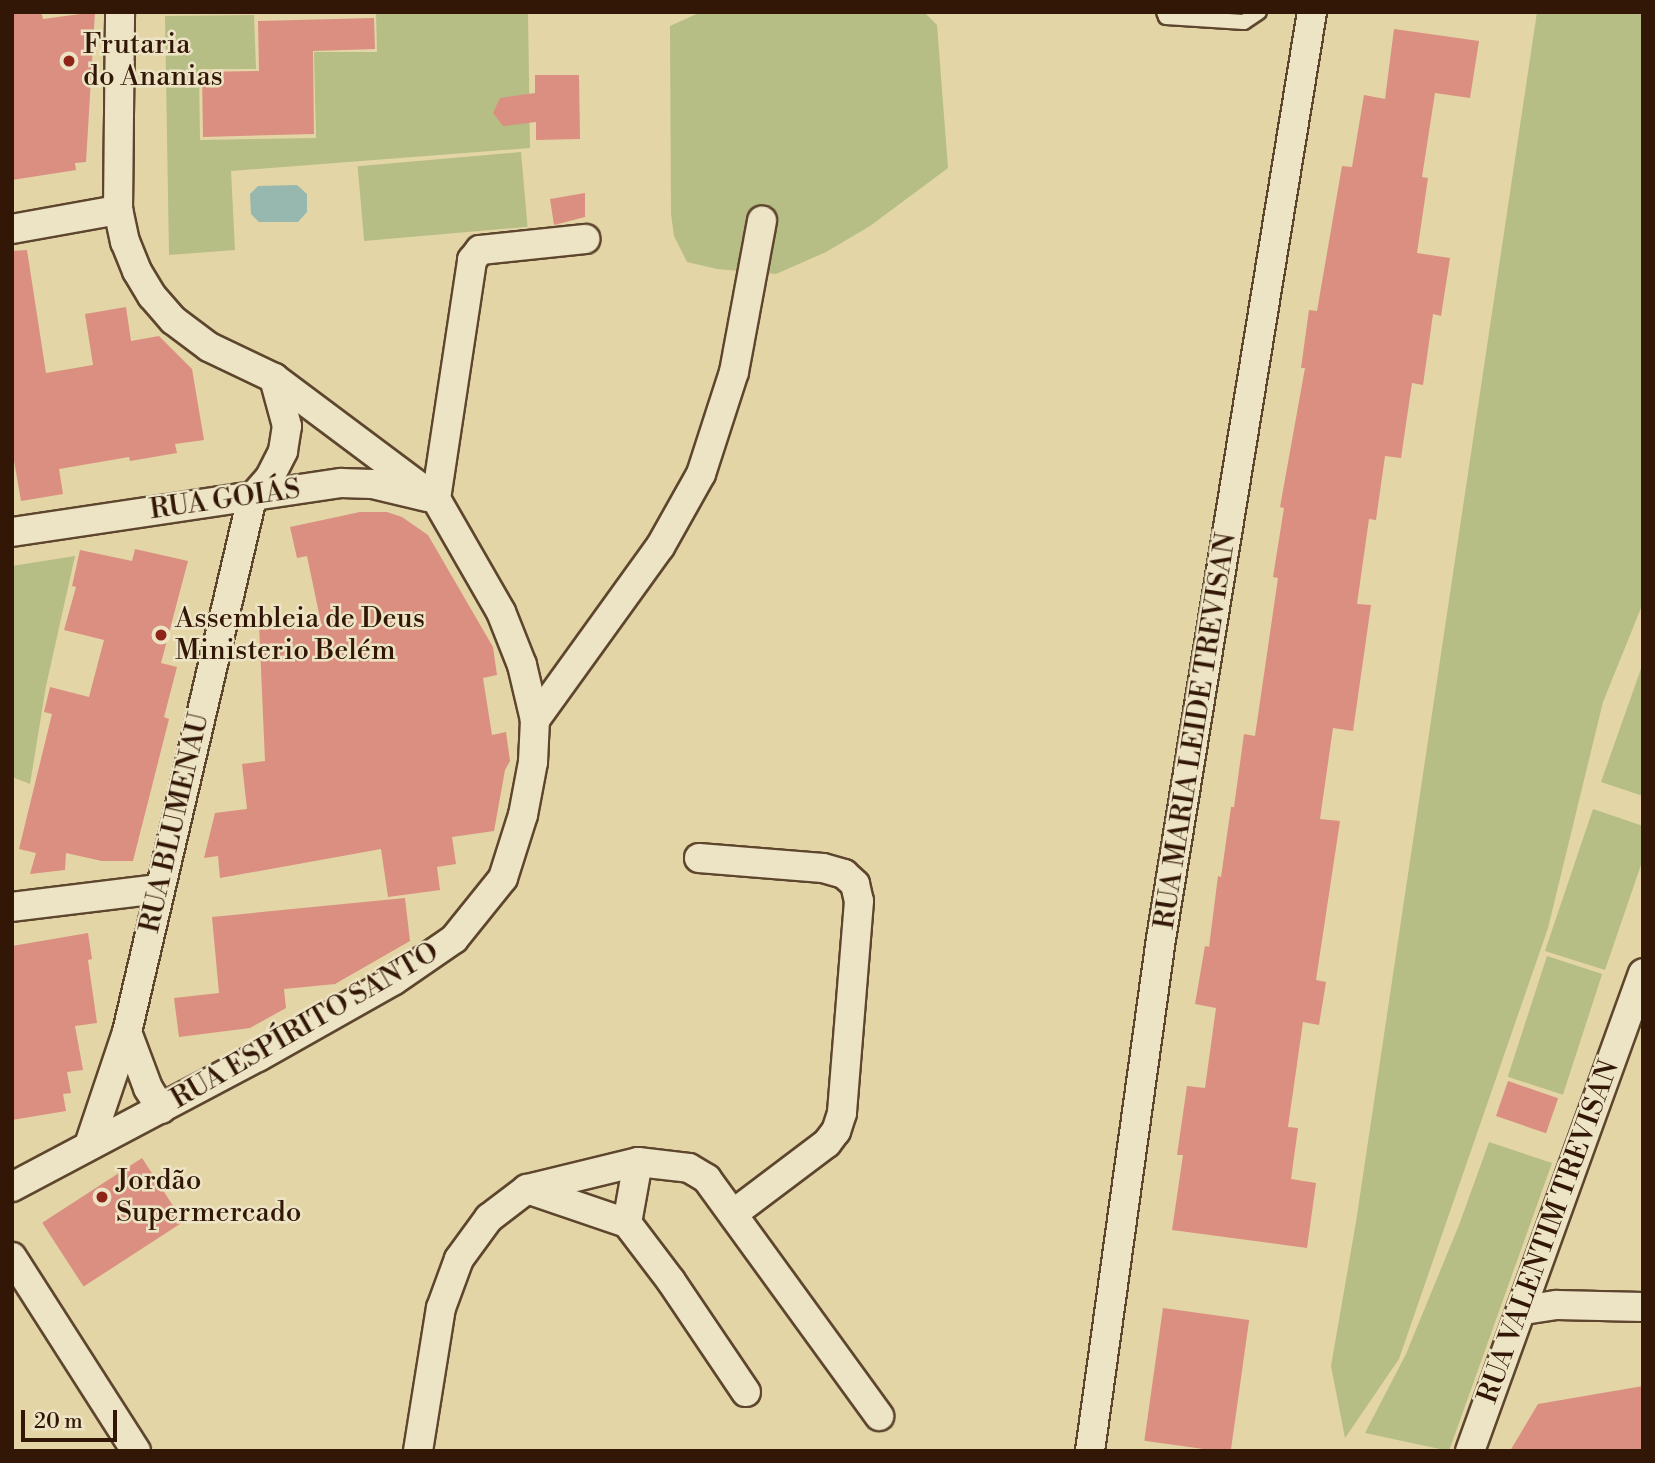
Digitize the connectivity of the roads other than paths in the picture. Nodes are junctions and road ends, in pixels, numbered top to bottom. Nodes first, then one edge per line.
1 (120, 12) edge
2 (1164, 12) edge
3 (1259, 12) edge
4 (1312, 12) edge
5 (118, 210) junction
6 (762, 221) dead end
7 (12, 229) edge
8 (585, 239) dead end
9 (274, 378) junction
10 (252, 498) junction
11 (436, 499) junction
12 (12, 532) edge
13 (535, 720) junction
14 (699, 858) dead end
15 (159, 889) junction
16 (12, 907) edge
17 (1643, 973) edge
18 (127, 1032) junction
19 (161, 1109) junction
20 (89, 1145) junction
21 (638, 1162) junction
22 (12, 1187) edge
23 (527, 1189) junction
24 (734, 1213) junction
25 (627, 1223) junction
26 (12, 1257) edge
27 (1643, 1307) edge
28 (1524, 1310) junction
29 (747, 1392) dead end
30 (879, 1416) dead end
31 (136, 1451) edge
32 (418, 1451) edge
33 (1090, 1451) edge
34 (1470, 1451) edge

1 - 5 street, RUA ESPÍRITO SANTO
2 - 3 lane
4 - 33 street, RUA MARIA LEIDE TREVISAN
5 - 7 street
5 - 9 street, RUA ESPÍRITO SANTO
6 - 13 street
8 - 11 street
9 - 10 street
9 - 11 street, RUA ESPÍRITO SANTO
10 - 11 street, RUA GOIÁS
10 - 12 street, RUA GOIÁS
10 - 15 street, RUA BLUMENAU
11 - 13 street, RUA ESPÍRITO SANTO
13 - 19 street, RUA ESPÍRITO SANTO
14 - 24 street
15 - 16 street
15 - 18 street, RUA BLUMENAU
17 - 28 street, RUA VALENTIM TREVISAN
18 - 19 street
18 - 20 street, RUA BLUMENAU
19 - 20 street, RUA ESPÍRITO SANTO
20 - 22 street, RUA ESPÍRITO SANTO
21 - 23 street
21 - 24 street
21 - 25 street
23 - 25 street
23 - 32 street
24 - 30 street
25 - 29 street
26 - 31 street
27 - 28 street
28 - 34 street, RUA VALENTIM TREVISAN

